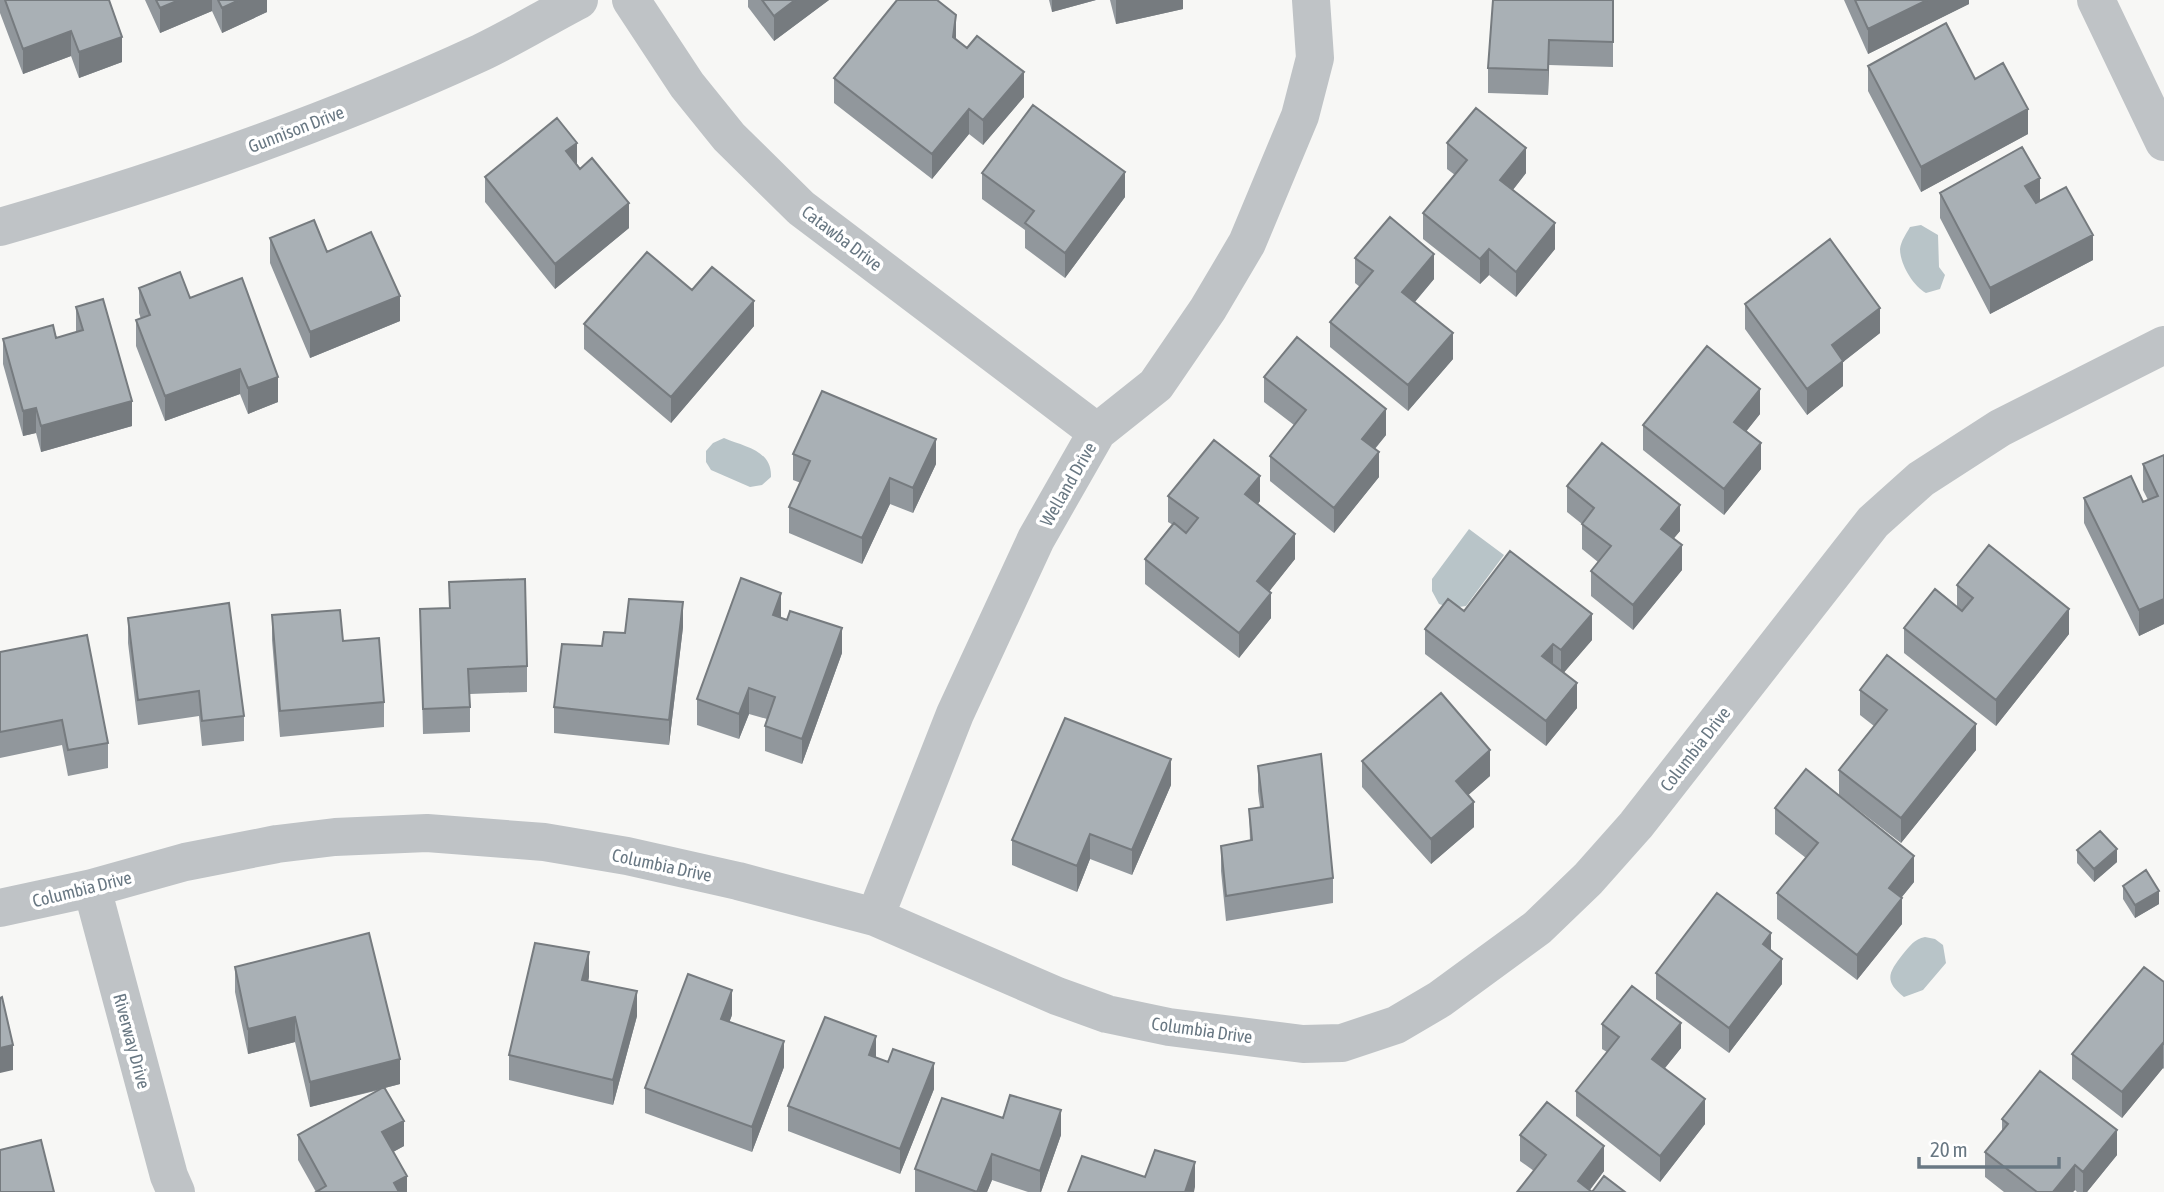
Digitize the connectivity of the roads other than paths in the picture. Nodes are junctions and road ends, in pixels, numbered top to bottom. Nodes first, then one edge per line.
1 (579, 0) edge
2 (631, 0) edge
3 (1311, 0) edge
4 (2096, 0) edge
5 (2164, 142) edge
6 (0, 227) edge
7 (2164, 345) edge
8 (1097, 432) junction
9 (92, 888) junction
10 (0, 908) edge
11 (875, 917) junction
12 (176, 1192) edge

1 - 6 street, Gunnison Drive
2 - 8 street, Catawba Drive
3 - 8 street, Welland Drive
4 - 5 street
7 - 11 street, Columbia Drive
8 - 11 street, Welland Drive
9 - 10 street, Columbia Drive
9 - 11 street, Columbia Drive
9 - 12 street, Riverway Drive

